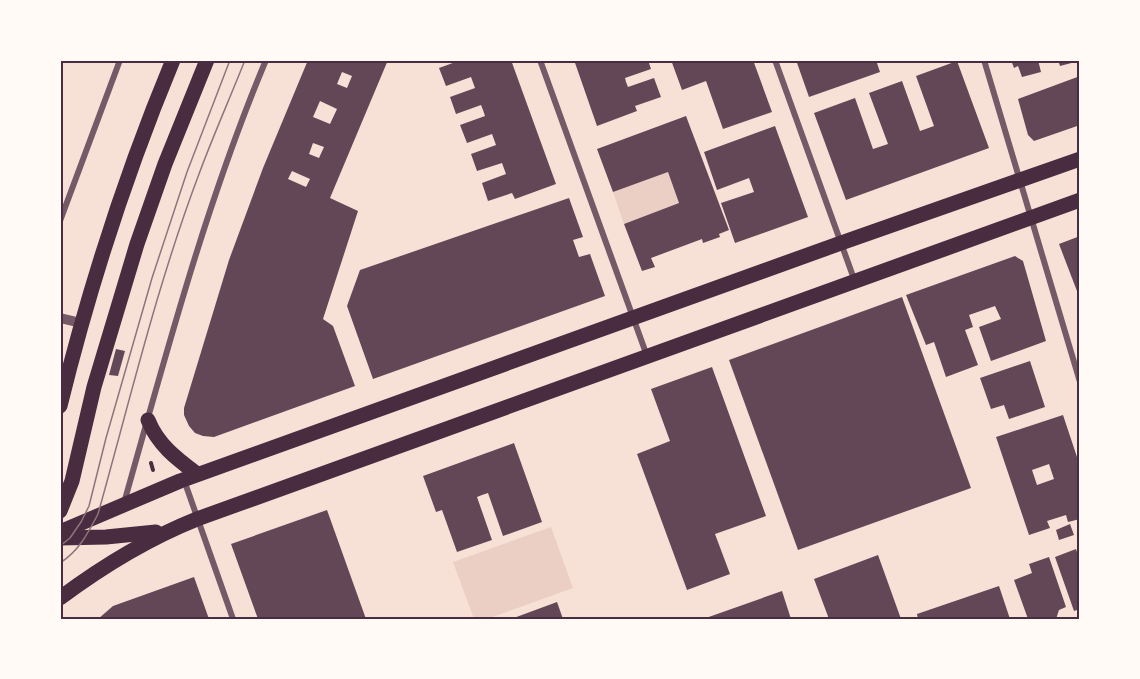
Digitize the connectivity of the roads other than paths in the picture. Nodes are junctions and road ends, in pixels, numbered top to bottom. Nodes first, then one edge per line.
1 (120, 60) edge
2 (173, 60) edge
3 (207, 60) edge
4 (266, 60) edge
5 (540, 60) edge
6 (775, 60) edge
7 (984, 60) edge
8 (1080, 159) edge
9 (1020, 180) junction
10 (1080, 200) edge
11 (1030, 218) junction
12 (60, 221) edge
13 (841, 243) junction
14 (855, 280) junction
15 (633, 317) junction
16 (60, 318) edge
17 (81, 323) junction
18 (647, 356) junction
19 (1080, 382) edge
20 (60, 406) edge
21 (148, 420) junction
22 (190, 477) junction
23 (124, 504) junction
24 (60, 511) edge
25 (197, 519) junction
26 (60, 531) edge
27 (168, 531) junction
28 (60, 538) edge
29 (60, 598) edge
30 (233, 619) edge

1 - 12 street
2 - 17 main road
3 - 24 main road
4 - 21 street
5 - 15 street
6 - 13 street
7 - 9 street
8 - 9 main road
9 - 11 street
9 - 13 main road
10 - 11 main road
11 - 14 main road
11 - 19 street
13 - 14 street
13 - 15 main road
14 - 18 main road
15 - 18 street
15 - 22 main road
16 - 17 street
17 - 20 main road
18 - 25 main road
21 - 22 main road
21 - 23 street
22 - 23 main road
22 - 25 street
23 - 26 main road
25 - 27 main road
25 - 30 street
27 - 28 main road
27 - 29 main road

